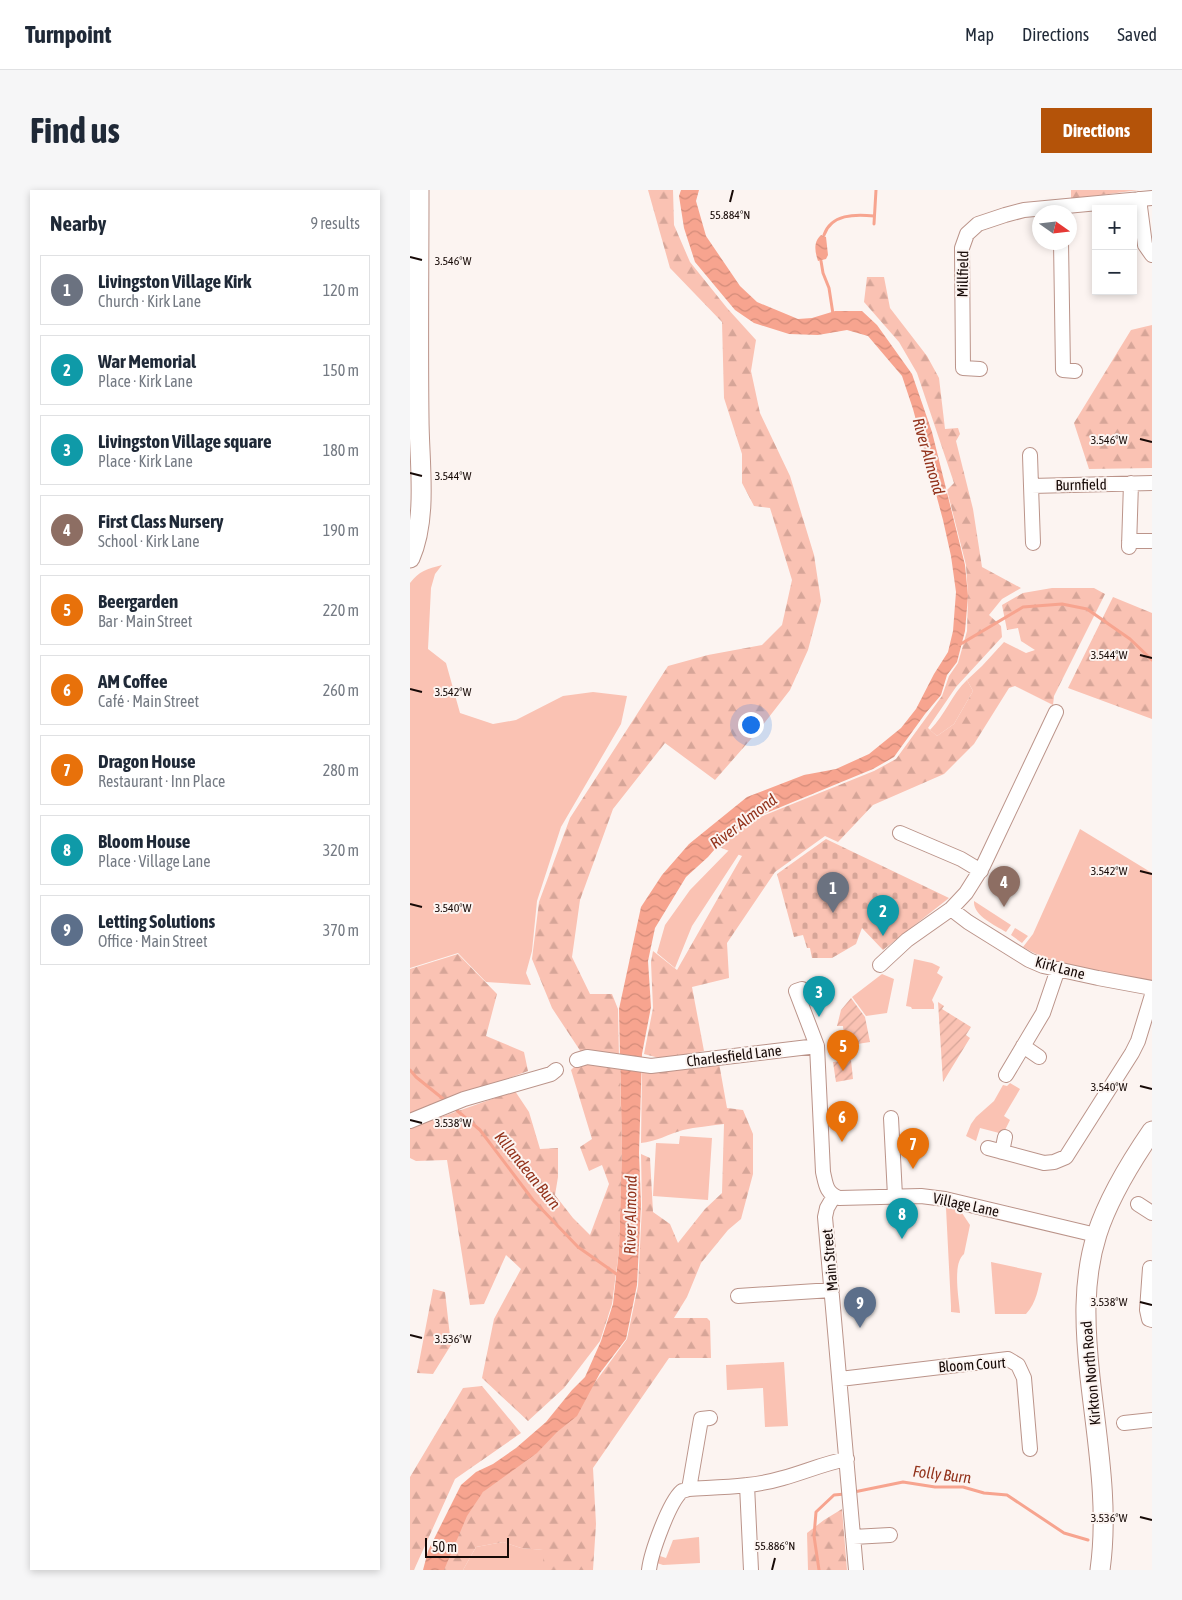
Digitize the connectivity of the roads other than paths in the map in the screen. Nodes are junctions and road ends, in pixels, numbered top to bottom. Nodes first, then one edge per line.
1 (419, 190) edge
2 (1145, 199) edge
3 (1077, 208) edge
4 (1032, 210) edge
5 (1062, 250) edge
6 (1152, 255) edge
7 (980, 369) dead end
8 (1075, 371) dead end
9 (1030, 455) dead end
10 (1131, 483) junction
11 (1152, 483) edge
12 (1031, 486) junction
13 (1152, 541) edge
14 (1033, 543) dead end
15 (410, 558) edge
16 (1056, 712) dead end
17 (900, 833) dead end
18 (981, 871) junction
19 (951, 909) junction
20 (880, 964) dead end
21 (1058, 969) junction
22 (1152, 988) edge
23 (802, 989) dead end
24 (1152, 995) edge
25 (817, 1046) junction
26 (1023, 1046) junction
27 (1039, 1057) dead end
28 (577, 1060) dead end
29 (556, 1070) dead end
30 (1006, 1075) dead end
31 (891, 1118) dead end
32 (412, 1121) edge
33 (1152, 1131) edge
34 (1006, 1137) dead end
35 (988, 1148) dead end
36 (1002, 1152) junction
37 (834, 1196) junction
38 (895, 1196) junction
39 (1138, 1204) dead end
40 (1152, 1213) edge
41 (1096, 1235) junction
42 (1150, 1268) dead end
43 (832, 1290) junction
44 (738, 1295) dead end
45 (1151, 1296) edge
46 (1152, 1320) edge
47 (840, 1379) junction
48 (710, 1418) dead end
49 (1145, 1418) edge
50 (1124, 1424) dead end
51 (1030, 1449) dead end
52 (847, 1459) junction
53 (748, 1485) junction
54 (690, 1489) junction
55 (890, 1535) dead end
56 (854, 1537) junction
57 (649, 1570) edge
58 (751, 1570) edge
59 (856, 1570) edge
60 (1100, 1570) edge

1 - 15 main road
2 - 3 street, Millfield
2 - 6 street, Millfield
4 - 7 street, Millfield
5 - 8 street
9 - 12 street
10 - 11 street, Burnfield
10 - 12 street, Burnfield
10 - 13 street
12 - 14 street
16 - 18 street
17 - 18 street
18 - 19 street
19 - 20 street
19 - 21 street, Kirk Lane
21 - 22 street, Kirk Lane
21 - 26 street
23 - 25 street
24 - 36 street
25 - 28 street, Charlesfield Lane
25 - 37 street
26 - 27 street
26 - 30 street
29 - 32 street
31 - 38 street
33 - 41 main road, Kirkton North Road
34 - 36 street
35 - 36 street
37 - 38 street, Village Lane
37 - 43 street, Main Street
38 - 41 street, Village Lane
39 - 40 street
41 - 60 main road, Kirkton North Road
42 - 45 street
43 - 44 street
43 - 47 street, Main Street
45 - 46 street
47 - 51 street, Bloom Court
47 - 52 street, Main Street
48 - 54 street
49 - 50 street
52 - 53 street
52 - 56 street, Main Street
53 - 54 street
53 - 58 street
54 - 57 street
55 - 56 street
56 - 59 street, Main Street

